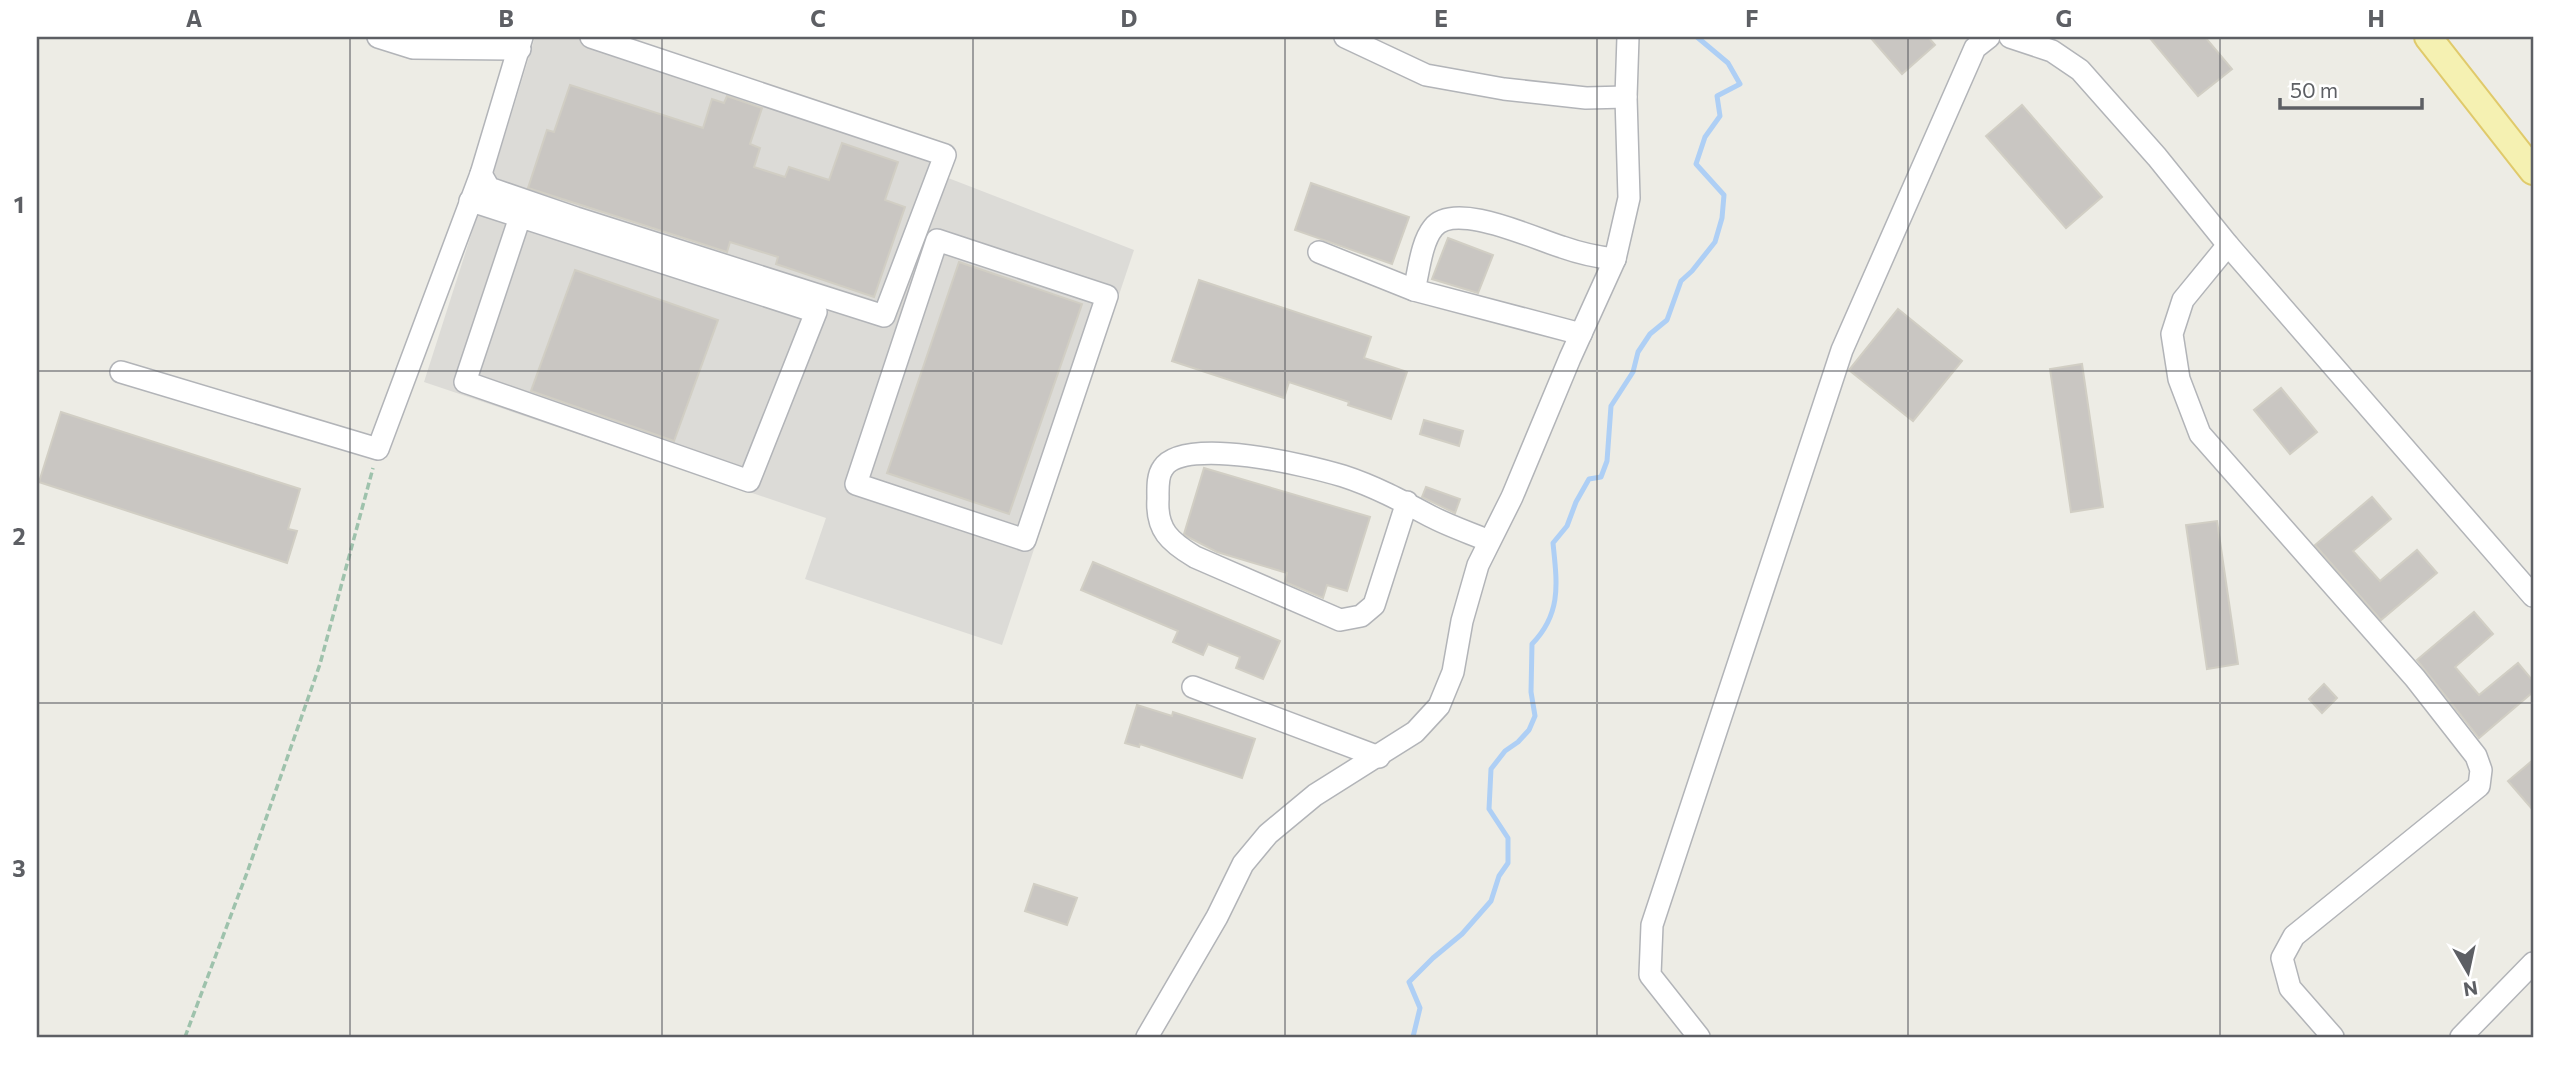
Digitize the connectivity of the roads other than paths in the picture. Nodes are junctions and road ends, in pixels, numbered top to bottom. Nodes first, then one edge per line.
1 (378, 37) edge
2 (591, 37) edge
3 (1345, 37) edge
4 (1628, 37) edge
5 (1989, 37) edge
6 (2010, 37) edge
7 (2428, 37) edge
8 (521, 43) edge
9 (1626, 97) junction
10 (2533, 172) edge
11 (475, 188) junction
12 (520, 217) junction
13 (2228, 245) junction
14 (1320, 252) dead end
15 (1615, 259) junction
16 (1415, 290) junction
17 (908, 329) junction
18 (1581, 334) junction
19 (121, 372) dead end
20 (1407, 502) junction
21 (1489, 541) junction
22 (2533, 596) edge
23 (1193, 687) dead end
24 (1379, 757) junction
25 (2533, 963) edge
26 (1147, 1037) edge
27 (1699, 1037) edge
28 (2333, 1037) edge
29 (2461, 1037) edge

1 - 8 street
2 - 11 street
3 - 9 street
4 - 9 street
5 - 27 street
6 - 13 street
7 - 10 main road
8 - 11 street
9 - 15 street
11 - 12 street
11 - 17 street
11 - 19 street
12 - 12 street
13 - 22 street
13 - 28 street
14 - 16 street
15 - 16 street
15 - 18 street
16 - 18 street
17 - 17 street
18 - 21 street
20 - 20 street
20 - 21 street
21 - 24 street
23 - 24 street
24 - 26 street
25 - 29 street

